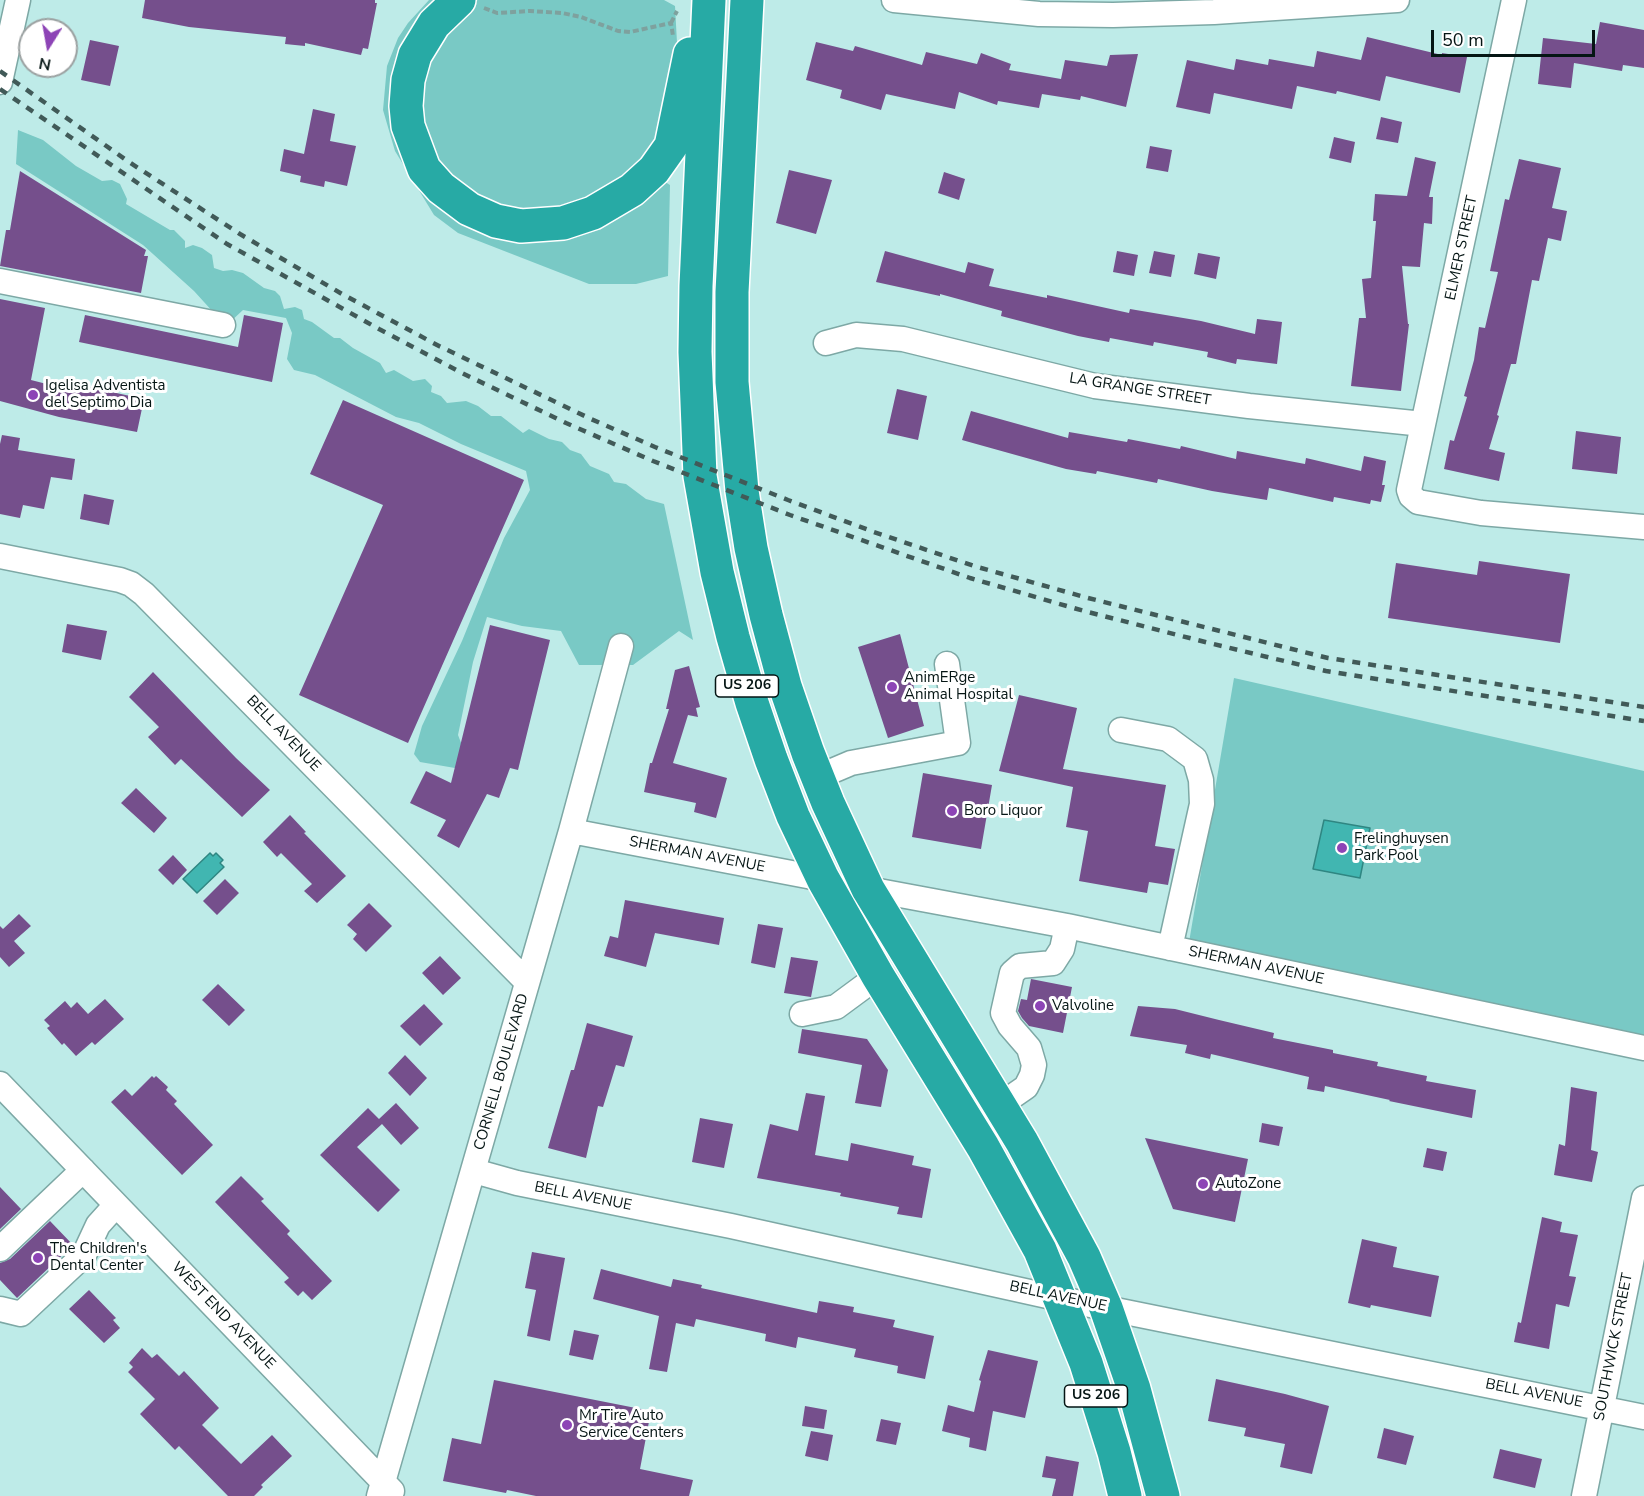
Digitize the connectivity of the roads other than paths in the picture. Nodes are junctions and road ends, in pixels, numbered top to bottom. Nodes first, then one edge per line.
1 (18, 0) edge
2 (709, 0) edge
3 (747, 0) edge
4 (894, 0) edge
5 (1397, 0) edge
6 (1514, 0) edge
7 (469, 2) edge
8 (1040, 7) edge
9 (707, 32) junction
10 (0, 82) edge
11 (0, 281) edge
12 (223, 325) dead end
13 (826, 343) dead end
14 (1424, 424) junction
15 (1644, 527) edge
16 (0, 556) edge
17 (621, 646) dead end
18 (947, 664) dead end
19 (1121, 730) dead end
20 (818, 777) junction
21 (571, 831) junction
22 (823, 879) junction
23 (868, 889) junction
24 (1067, 926) junction
25 (1170, 948) junction
26 (878, 976) junction
27 (527, 982) junction
28 (802, 1014) dead end
29 (1644, 1048) edge
30 (0, 1084) edge
31 (1000, 1105) junction
32 (83, 1170) junction
33 (474, 1171) junction
34 (1644, 1198) edge
35 (116, 1205) junction
36 (0, 1249) edge
37 (1061, 1299) junction
38 (1106, 1308) junction
39 (0, 1310) edge
40 (1602, 1408) junction
41 (1644, 1417) edge
42 (386, 1491) edge
43 (1125, 1496) edge
44 (1163, 1496) edge
45 (1584, 1496) edge

1 - 10 street
2 - 9 highway, US 206
3 - 20 highway, US 206
4 - 8 street
5 - 8 street
6 - 14 street, ELMER STREET
7 - 9 highway
9 - 22 highway, US 206
11 - 12 street
13 - 14 street, LA GRANGE STREET
14 - 15 street, ELMER STREET
16 - 27 street, BELL AVENUE
17 - 21 street, CORNELL BOULEVARD
18 - 20 street
19 - 25 street
20 - 23 highway, US 206
21 - 22 street, SHERMAN AVENUE
21 - 27 street, CORNELL BOULEVARD
22 - 26 highway, US 206
23 - 24 street, SHERMAN AVENUE
23 - 31 highway, US 206
24 - 25 street, SHERMAN AVENUE
24 - 31 street
25 - 29 street, SHERMAN AVENUE
26 - 28 street
26 - 37 highway, US 206
27 - 33 street, CORNELL BOULEVARD
30 - 32 street, WEST END AVENUE
31 - 38 highway, US 206
32 - 35 street, WEST END AVENUE
32 - 36 street
33 - 37 street, BELL AVENUE
33 - 42 street, CORNELL BOULEVARD
34 - 40 street, SOUTHWICK STREET
35 - 39 street
35 - 42 street, WEST END AVENUE
37 - 38 street, BELL AVENUE
37 - 43 highway, US 206
38 - 40 street, BELL AVENUE
38 - 44 highway, US 206
40 - 41 street, BELL AVENUE
40 - 45 street, SOUTHWICK STREET

